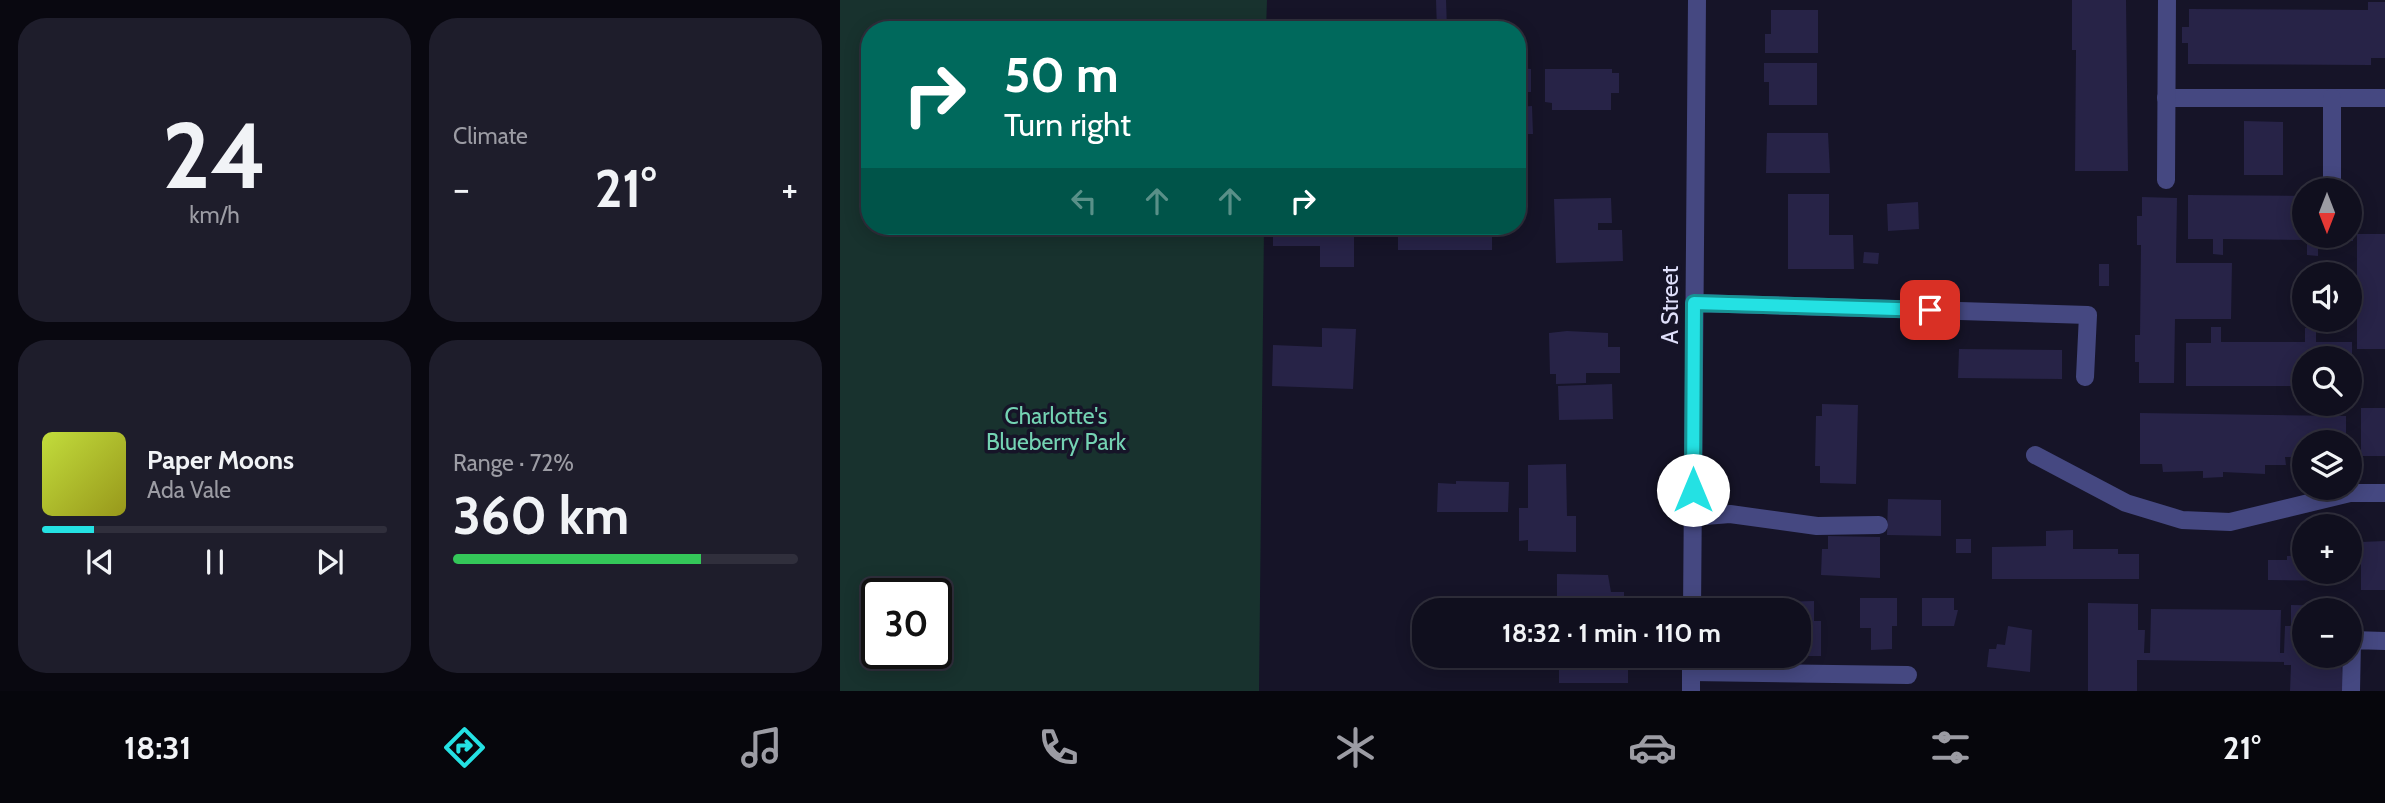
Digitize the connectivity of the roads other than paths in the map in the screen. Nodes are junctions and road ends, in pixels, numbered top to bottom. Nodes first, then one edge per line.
1 (1697, 0) edge
2 (2167, 0) edge
3 (2166, 98) junction
4 (2332, 98) junction
5 (2385, 98) edge
6 (2332, 178) edge
7 (2166, 180) dead end
8 (1694, 303) junction
9 (2085, 377) dead end
10 (2035, 455) dead end
11 (2385, 493) edge
12 (1692, 517) junction
13 (1879, 525) dead end
14 (1692, 598) edge
15 (2385, 641) edge
16 (1691, 668) edge
17 (1770, 668) edge
18 (1908, 675) dead end
19 (1691, 691) edge
20 (2351, 691) edge

1 - 8 street, A Street
2 - 3 street
3 - 4 street
3 - 7 street
4 - 5 street
4 - 6 street
8 - 9 street
8 - 12 street, A Street
10 - 11 street
12 - 13 street
12 - 14 street, A Street
15 - 20 street
16 - 19 street
17 - 18 street

